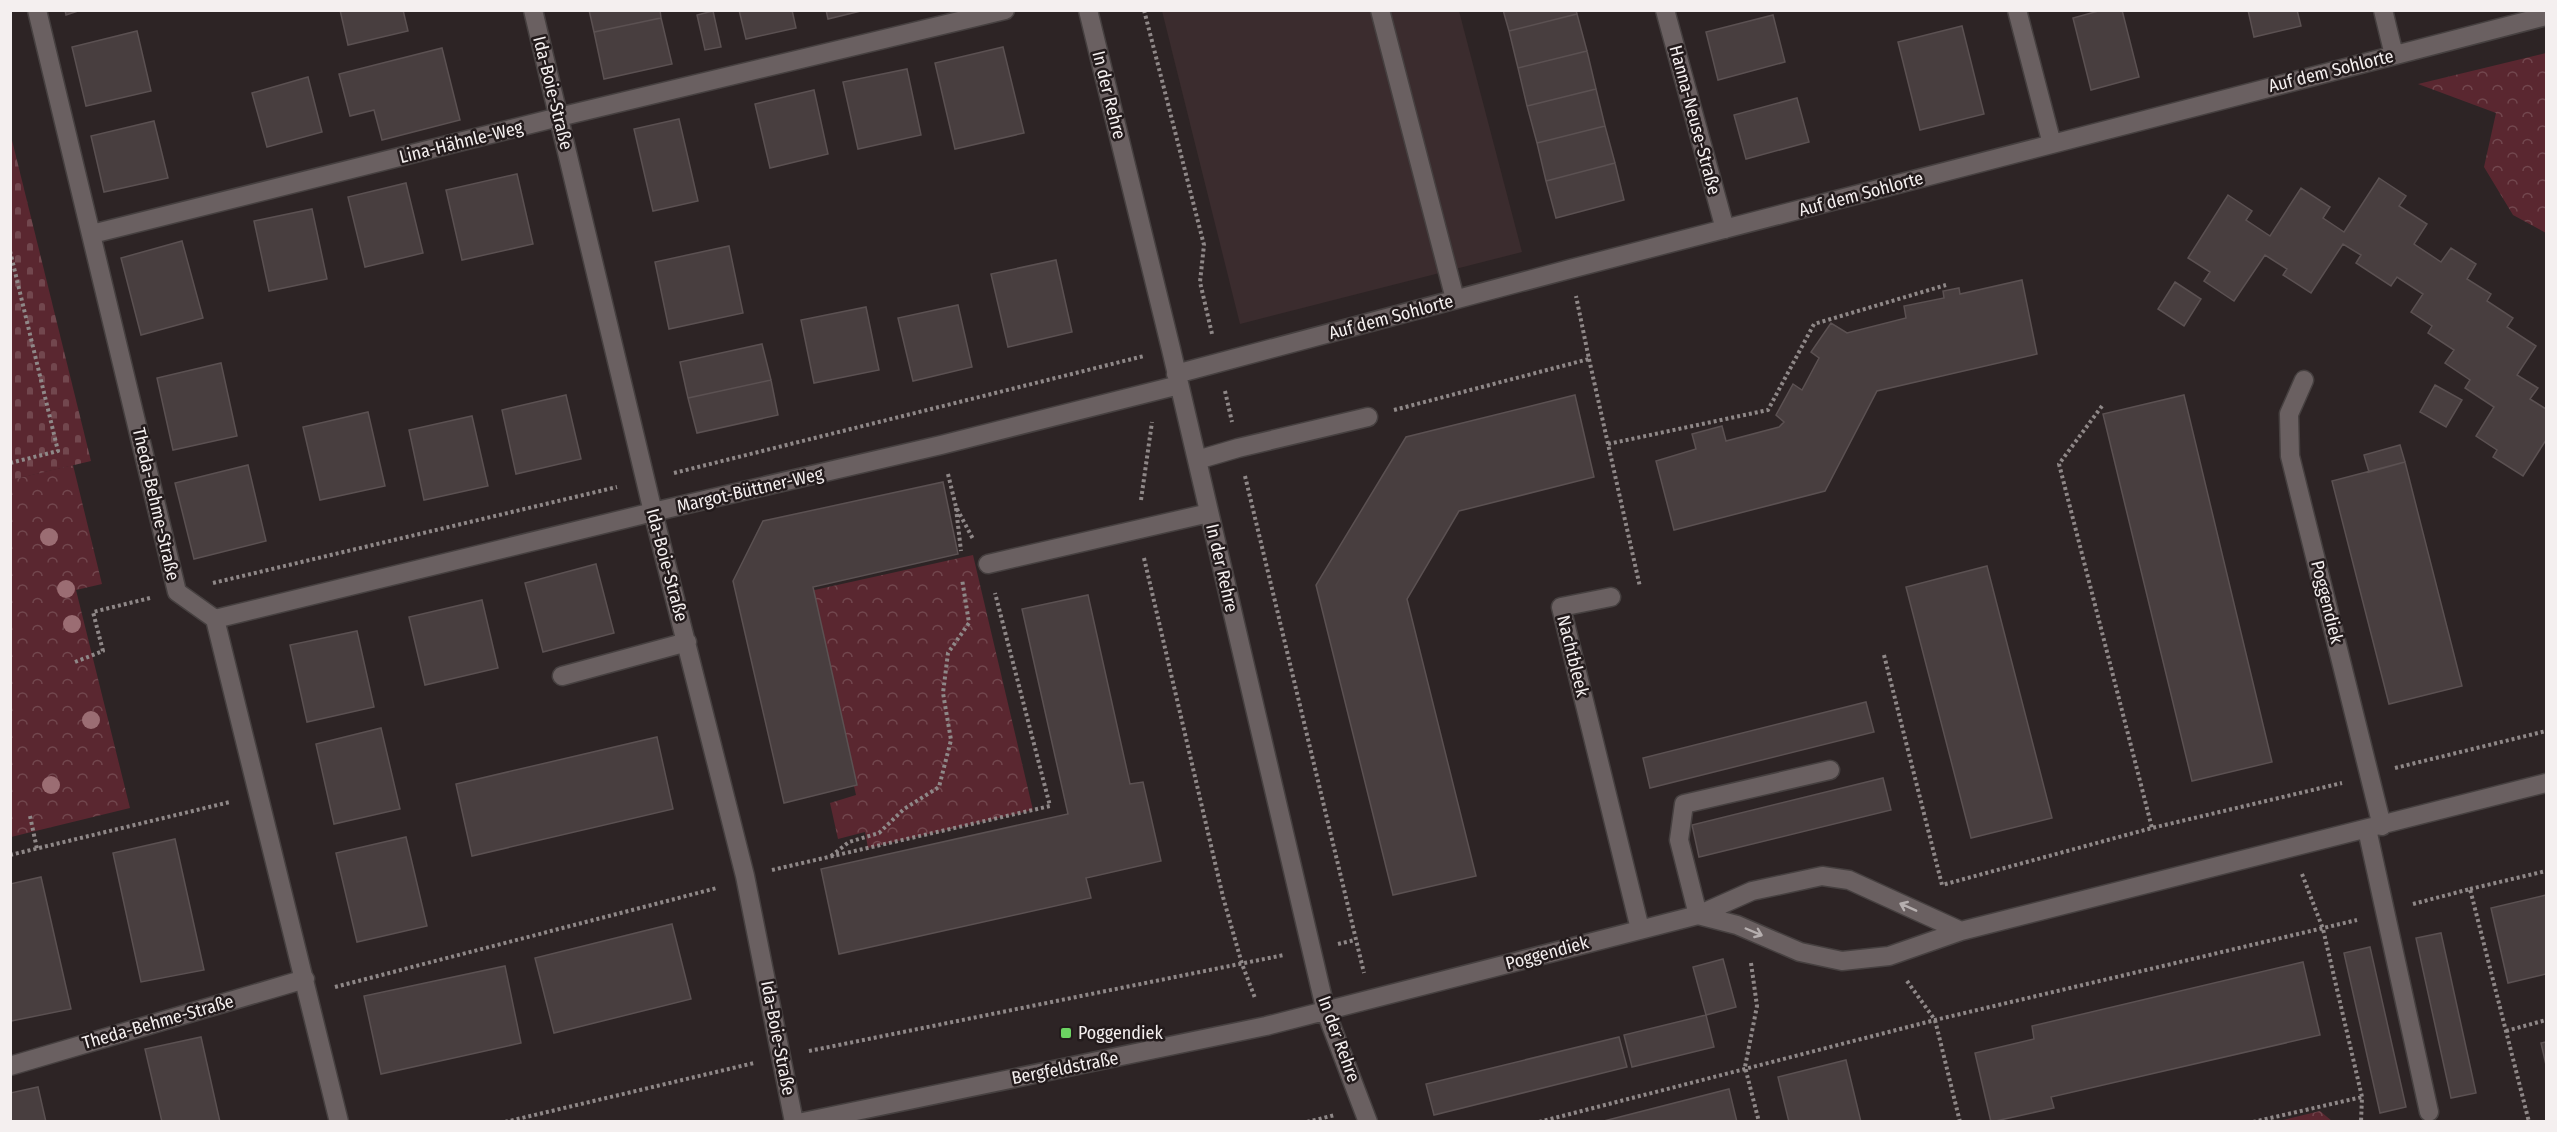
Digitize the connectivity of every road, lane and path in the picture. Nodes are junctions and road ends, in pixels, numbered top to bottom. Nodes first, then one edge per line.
1 (36, 10) edge
2 (533, 10) edge
3 (1005, 10) edge
4 (1089, 10) edge
5 (1144, 10) edge
6 (1380, 10) edge
7 (1665, 10) edge
8 (2018, 10) edge
9 (2383, 10) edge
10 (2547, 16) edge
11 (2394, 55) junction
12 (559, 117) junction
13 (2052, 144) junction
14 (1725, 230) junction
15 (92, 234) junction
16 (10, 251) edge
17 (1570, 269) junction
18 (1946, 285) dead end
19 (1455, 299) junction
20 (1171, 348) junction
21 (1589, 359) junction
22 (1219, 363) junction
23 (1178, 380) junction
24 (2304, 380) dead end
25 (2102, 406) dead end
26 (932, 409) junction
27 (1368, 417) joint
28 (1608, 444) junction
29 (941, 445) junction
30 (1238, 448) junction
31 (1197, 460) junction
32 (10, 463) edge
33 (645, 480) junction
34 (956, 507) junction
35 (653, 512) junction
36 (1209, 513) junction
37 (961, 549) dead end
38 (988, 564) junction
39 (960, 571) dead end
40 (177, 592) junction
41 (1611, 597) joint
42 (215, 619) junction
43 (687, 642) junction
44 (1884, 654) dead end
45 (75, 662) dead end
46 (562, 676) dead end
47 (2547, 731) edge
48 (1830, 770) dead end
49 (2370, 774) junction
50 (2547, 783) edge
51 (260, 795) junction
52 (30, 816) dead end
53 (2375, 827) junction
54 (2152, 828) junction
55 (37, 849) junction
56 (2292, 849) junction
57 (10, 855) edge
58 (829, 858) junction
59 (2547, 871) edge
60 (745, 876) junction
61 (2470, 889) junction
62 (2385, 912) junction
63 (1698, 915) junction
64 (1737, 925) junction
65 (1640, 929) junction
66 (2323, 929) junction
67 (1961, 931) junction
68 (1355, 940) junction
69 (1312, 949) junction
70 (1890, 956) junction
71 (307, 986) junction
72 (1371, 1000) junction
73 (1326, 1012) junction
74 (1935, 1020) junction
75 (2547, 1020) edge
76 (2506, 1031) junction
77 (781, 1056) junction
78 (10, 1066) edge
79 (1745, 1067) junction
80 (2362, 1097) junction
81 (2429, 1112) dead end
82 (339, 1122) edge
83 (505, 1122) edge
84 (794, 1122) edge
85 (803, 1122) edge
86 (1368, 1122) edge
87 (1539, 1122) edge
88 (1759, 1122) edge
89 (1960, 1122) edge
90 (2253, 1122) edge
91 (2361, 1122) edge
92 (2529, 1122) edge

1 - 15 street, Theda-Behme-Straße
2 - 12 street, Ida-Boie-Straße
3 - 12 street, Lina-Hähnle-Weg
4 - 20 street, In der Rehre
5 - 22 path
6 - 19 street
7 - 14 street, Hanna-Neuse-Straße
8 - 13 street
9 - 11 street
10 - 11 street, Auf dem Sohlorte
11 - 13 street, Auf dem Sohlorte
12 - 15 street, Lina-Hähnle-Weg
12 - 33 street, Ida-Boie-Straße
13 - 14 street, Auf dem Sohlorte
14 - 17 street, Auf dem Sohlorte
15 - 40 street, Theda-Behme-Straße
16 - 32 path
17 - 19 street, Auf dem Sohlorte
17 - 21 path
18 - 28 path
19 - 22 street, Auf dem Sohlorte
20 - 23 street, In der Rehre
20 - 26 path
21 - 27 path
21 - 28 path
22 - 23 street, Auf dem Sohlorte
22 - 30 path
23 - 29 street, Margot-Büttner-Weg
23 - 31 street, In der Rehre
24 - 49 street, Poggendiek
25 - 54 path
26 - 29 path
26 - 33 path
27 - 30 street
28 - 41 path
29 - 34 path
29 - 35 street, Margot-Büttner-Weg
30 - 31 street
30 - 68 path
31 - 36 street, In der Rehre
33 - 35 street, Ida-Boie-Straße
33 - 40 path
34 - 37 path
34 - 38 path
35 - 42 street, Margot-Büttner-Weg
35 - 43 street, Ida-Boie-Straße
36 - 38 street
36 - 69 street, In der Rehre
38 - 58 path
39 - 58 path
40 - 42 street, Theda-Behme-Straße
40 - 45 path
41 - 65 street, Nachtbleek
42 - 51 street
43 - 46 street
43 - 60 street, Ida-Boie-Straße
44 - 54 path
47 - 49 path
48 - 63 street
49 - 53 street, Poggendiek
49 - 54 path
50 - 53 street, Poggendiek
51 - 55 path
51 - 71 street
52 - 55 path
53 - 56 street, Poggendiek
53 - 62 street
55 - 57 path
56 - 66 path
56 - 67 street, Poggendiek
58 - 60 path
59 - 61 path
60 - 71 path
60 - 77 street, Ida-Boie-Straße
61 - 62 path
61 - 76 path
62 - 66 path
62 - 81 street
63 - 64 street, Poggendiek
63 - 65 street, Poggendiek
67 -> 63 street, Poggendiek
64 -> 70 street, Poggendiek
64 - 79 path
65 - 72 street, Poggendiek
66 - 74 path
66 - 80 path
67 - 70 street, Poggendiek
68 - 69 path
68 - 72 path
69 - 73 street, In der Rehre
69 - 77 path
70 - 74 path
71 - 78 street, Theda-Behme-Straße
71 - 82 street
72 - 73 street, Poggendiek
73 - 85 street, Bergfeldstraße
73 - 86 street, In der Rehre
74 - 79 path
74 - 89 path
75 - 76 path
76 - 92 path
77 - 83 path
77 - 84 street, Ida-Boie-Straße
79 - 87 path
79 - 88 path
80 - 90 path
80 - 91 path

